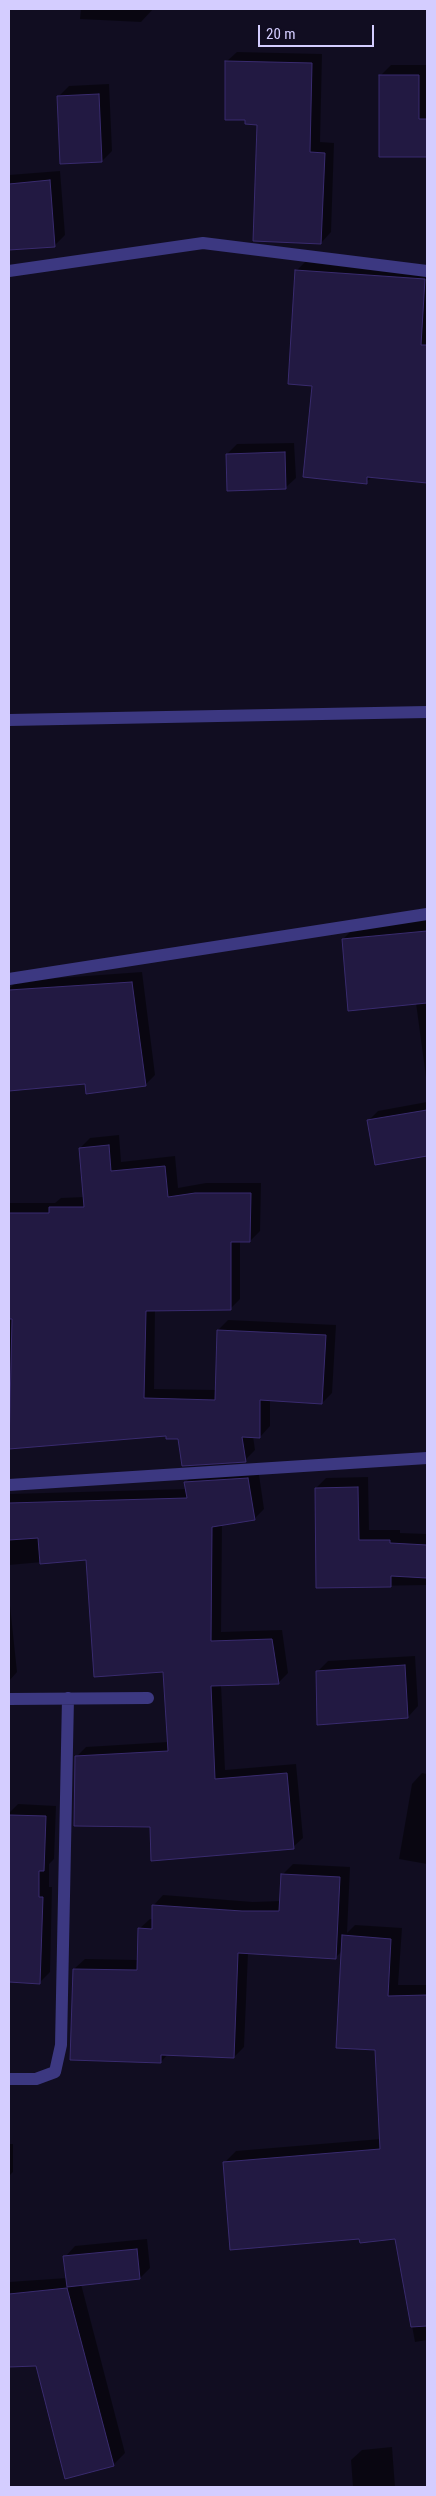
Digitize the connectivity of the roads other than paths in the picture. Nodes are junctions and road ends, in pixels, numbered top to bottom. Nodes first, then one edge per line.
1 (427, 271) edge
2 (9, 272) edge
3 (427, 712) edge
4 (9, 720) edge
5 (427, 914) edge
6 (9, 979) edge
7 (427, 1458) edge
8 (9, 1485) edge
9 (68, 1698) junction
10 (148, 1698) dead end
11 (9, 1699) edge
12 (9, 2079) edge

1 - 2 street
3 - 4 street
5 - 6 street
7 - 8 street
9 - 10 street
9 - 11 street
9 - 12 street

